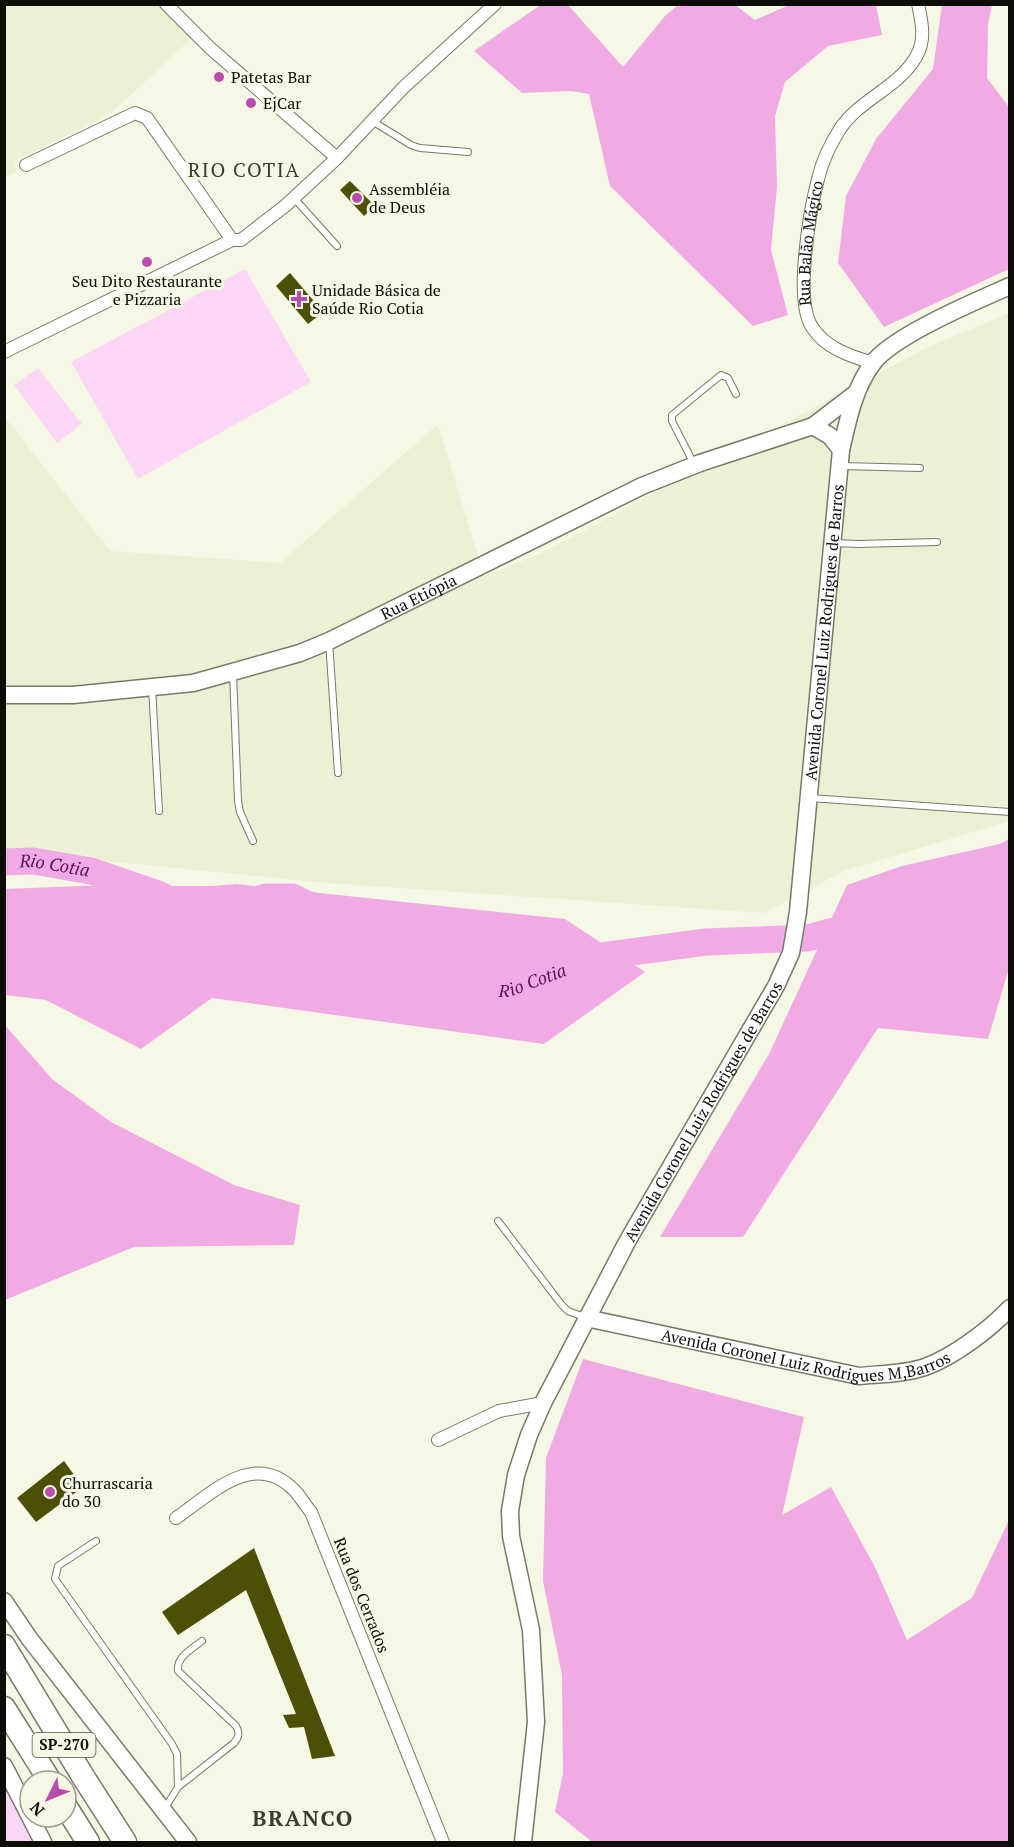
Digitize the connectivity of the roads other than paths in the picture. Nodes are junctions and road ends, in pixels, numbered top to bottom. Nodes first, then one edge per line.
1 (166, 4) edge
2 (495, 4) edge
3 (918, 4) edge
4 (372, 121) junction
5 (468, 152) dead end
6 (337, 158) junction
7 (26, 165) dead end
8 (294, 198) junction
9 (232, 240) junction
10 (337, 246) dead end
11 (1010, 286) edge
12 (4, 352) edge
13 (873, 363) junction
14 (856, 393) junction
15 (736, 394) dead end
16 (813, 426) junction
17 (840, 458) junction
18 (694, 465) junction
19 (920, 468) dead end
20 (937, 542) dead end
21 (832, 543) junction
22 (329, 641) junction
23 (233, 672) junction
24 (152, 687) junction
25 (4, 695) edge
26 (338, 772) dead end
27 (809, 798) junction
28 (159, 811) dead end
29 (1010, 812) edge
30 (253, 841) dead end
31 (498, 1221) dead end
32 (1010, 1308) edge
33 (586, 1318) junction
34 (543, 1403) junction
35 (438, 1440) dead end
36 (176, 1518) dead end
37 (96, 1541) dead end
38 (4, 1601) edge
39 (202, 1641) dead end
40 (4, 1646) edge
41 (4, 1708) edge
42 (4, 1766) edge
43 (42, 1769) edge
44 (178, 1787) junction
45 (163, 1811) junction
46 (78, 1826) edge
47 (42, 1842) edge
48 (88, 1842) edge
49 (125, 1842) edge
50 (188, 1842) edge
51 (443, 1842) edge
52 (523, 1842) edge

1 - 6 street
2 - 4 street
3 - 13 street, Rua Balão Mágico
4 - 5 lane
4 - 6 street
6 - 8 street
7 - 9 street
8 - 9 street
8 - 10 lane
9 - 12 street
11 - 13 street
13 - 14 street, Avenida Coronel Luiz Rodrigues de Barros
14 - 16 street, Rua Etiópia
14 - 17 street, Avenida Coronel Luiz Rodrigues de Barros
15 - 18 lane
16 - 17 street
16 - 18 street, Rua Etiópia
17 - 19 lane
17 - 21 street, Avenida Coronel Luiz Rodrigues de Barros
18 - 22 street, Rua Etiópia
20 - 21 lane
21 - 27 street, Avenida Coronel Luiz Rodrigues de Barros
22 - 23 street, Rua Etiópia
22 - 26 lane
23 - 24 street, Rua Etiópia
23 - 30 lane
24 - 25 street, Rua Etiópia
24 - 28 lane
27 - 29 lane
27 - 33 street, Avenida Coronel Luiz Rodrigues de Barros
31 - 33 lane
32 - 33 street, Avenida Coronel Luiz Rodrigues M,Barros
33 - 34 street, Avenida Coronel Luiz Rodrigues de Barros
34 - 35 street
34 - 52 street, Avenida Coronel Luiz Rodrigues de Barros
36 - 51 street, Rua dos Cerrados
37 - 44 lane
38 - 45 street
39 - 44 lane
40 - 49 highway, SP-270
41 - 43 highway, SP-270
42 - 47 street
44 - 45 lane
45 - 50 street
46 - 48 highway

